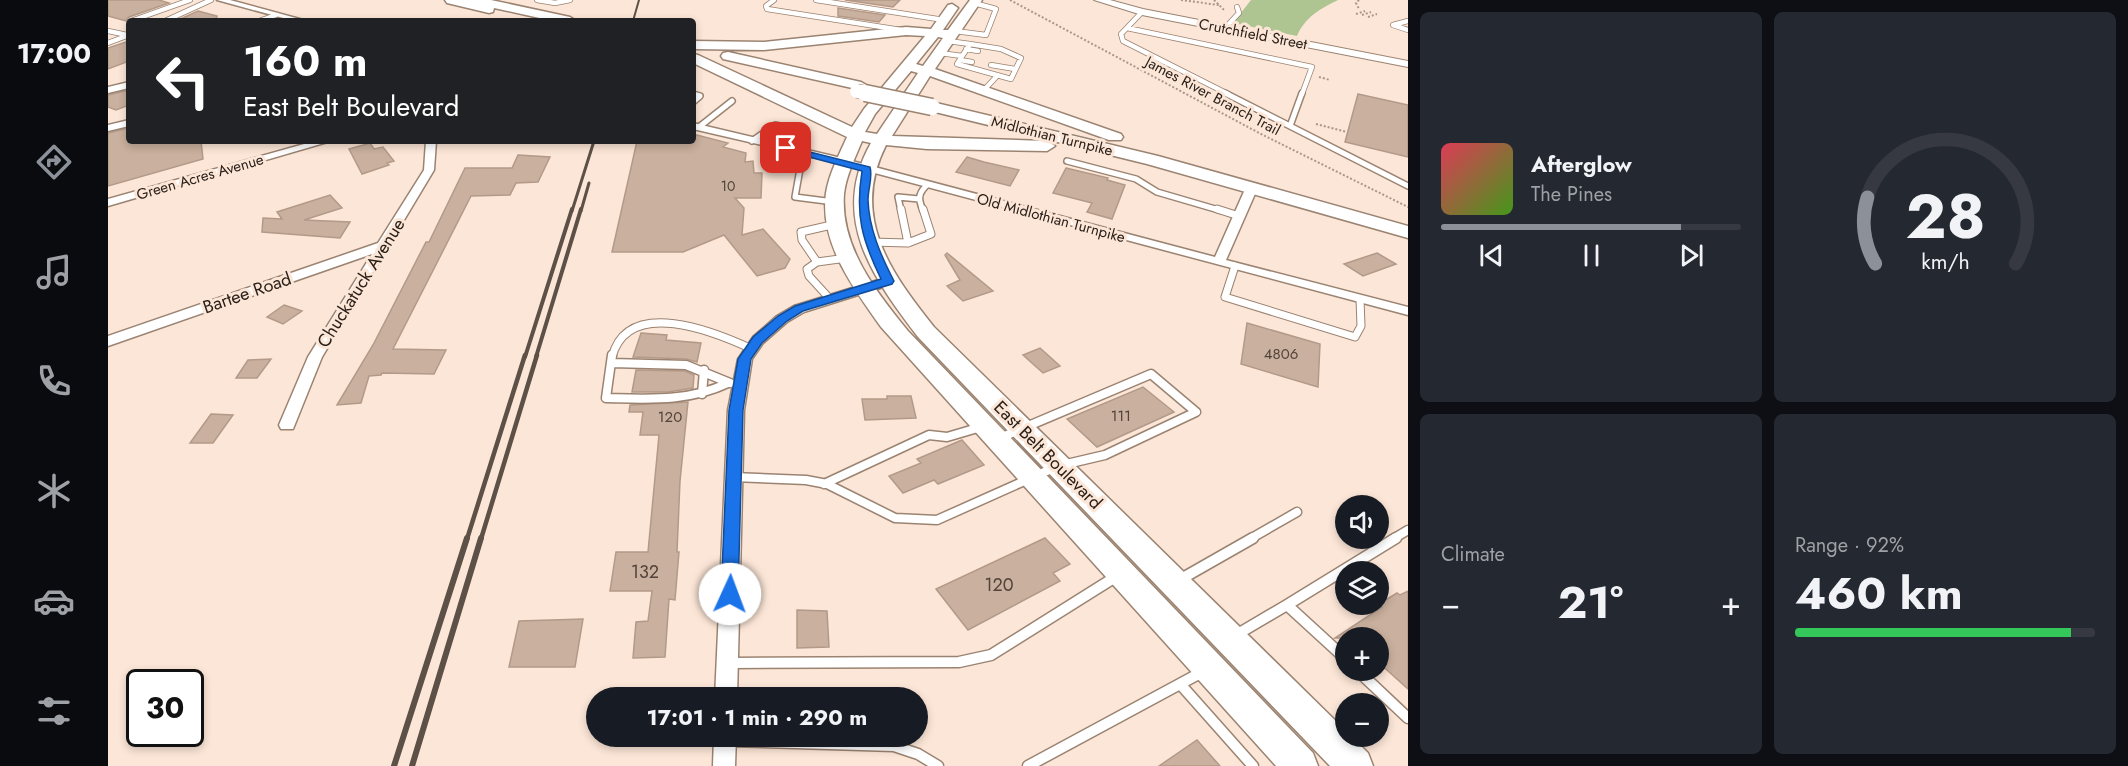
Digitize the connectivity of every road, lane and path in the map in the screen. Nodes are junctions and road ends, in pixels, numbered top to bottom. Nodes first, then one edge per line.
1 (190, 0) edge
2 (211, 0) edge
3 (451, 0) edge
4 (475, 0) edge
5 (537, 0) edge
6 (570, 0) edge
7 (774, 0) edge
8 (816, 0) edge
9 (957, 0) edge
10 (1010, 0) edge
11 (1099, 0) edge
12 (1181, 0) edge
13 (1214, 0) edge
14 (1359, 0) edge
15 (229, 1) edge
16 (974, 1) edge
17 (1219, 5) junction
18 (1237, 7) dead end
19 (1359, 9) dead end
20 (1224, 10) dead end
21 (1365, 11) dead end
22 (1142, 12) junction
23 (1371, 12) dead end
24 (1356, 14) dead end
25 (1377, 14) dead end
26 (276, 15) junction
27 (1362, 15) dead end
28 (1368, 17) dead end
29 (140, 18) edge
30 (172, 18) edge
31 (268, 18) edge
32 (290, 18) edge
33 (531, 18) edge
34 (556, 18) edge
35 (944, 20) junction
36 (1408, 21) edge
37 (1127, 28) junction
38 (1225, 28) junction
39 (1408, 30) edge
40 (108, 31) edge
41 (906, 31) junction
42 (934, 32) junction
43 (126, 34) edge
44 (126, 36) edge
45 (950, 38) junction
46 (108, 43) edge
47 (968, 46) junction
48 (696, 47) edge
49 (696, 48) edge
50 (978, 51) dead end
51 (997, 54) dead end
52 (696, 57) edge
53 (696, 58) edge
54 (961, 58) junction
55 (1021, 58) junction
56 (972, 62) dead end
57 (1408, 64) edge
58 (991, 65) dead end
59 (906, 67) junction
60 (1016, 69) junction
61 (928, 70) junction
62 (997, 76) junction
63 (126, 86) edge
64 (859, 88) junction
65 (108, 90) edge
66 (984, 90) junction
67 (915, 100) junction
68 (732, 101) dead end
69 (126, 124) edge
70 (1314, 124) dead end
71 (696, 126) edge
72 (1290, 126) junction
73 (108, 128) edge
74 (804, 132) dead end
75 (1347, 132) dead end
76 (752, 141) junction
77 (315, 144) edge
78 (432, 144) edge
79 (803, 152) junction
80 (863, 154) junction
81 (1176, 159) junction
82 (1152, 160) junction
83 (1066, 161) dead end
84 (1253, 183) junction
85 (926, 186) junction
86 (1408, 186) edge
87 (919, 199) junction
88 (108, 203) edge
89 (1408, 207) edge
90 (836, 213) junction
91 (1239, 216) junction
92 (1408, 223) edge
93 (1408, 232) edge
94 (870, 242) junction
95 (908, 243) junction
96 (385, 245) junction
97 (848, 258) junction
98 (817, 262) junction
99 (1219, 262) junction
100 (1235, 266) junction
101 (875, 284) junction
102 (830, 298) junction
103 (1360, 299) junction
104 (1408, 311) edge
105 (108, 340) edge
106 (752, 349) junction
107 (612, 363) junction
108 (704, 370) junction
109 (735, 383) junction
110 (702, 394) junction
111 (287, 425) dead end
112 (1022, 430) junction
113 (990, 433) junction
114 (1058, 466) junction
115 (733, 477) junction
116 (1032, 478) junction
117 (824, 484) junction
118 (1297, 512) dead end
119 (1408, 530) edge
120 (1121, 574) junction
121 (1174, 583) junction
122 (1287, 605) junction
123 (1229, 639) junction
124 (1335, 649) edge
125 (728, 663) junction
126 (1209, 668) junction
127 (1369, 681) edge
128 (1181, 685) junction
129 (727, 687) edge
130 (1408, 718) edge
131 (725, 747) edge
132 (897, 747) edge
133 (724, 766) edge
134 (938, 766) edge
135 (1028, 766) edge
136 (1253, 766) edge
137 (1300, 766) edge
138 (1355, 766) edge

1 - 29 lane
2 - 30 lane
3 - 33 main road
4 - 34 main road
5 - 6 lane
7 - 41 lane
8 - 35 lane
9 - 35 main road
10 - 89 path, James River Branch Trail
11 - 22 street, Crutchfield Street
12 - 17 path
13 - 17 path
14 - 19 path
15 - 26 street
16 - 45 main road
16 - 45 lane
17 - 20 path
18 - 38 lane
21 - 24 path
22 - 37 lane
22 - 38 street, Crutchfield Street
23 - 27 path
25 - 28 path
26 - 31 lane
26 - 32 street
35 - 42 main road
36 - 39 lane
37 - 72 lane
37 - 72 lane
38 - 57 street, Crutchfield Street
40 - 43 lane
41 - 42 main road
41 - 48 main road
42 - 45 main road
42 - 59 main road
44 - 46 lane
45 - 47 lane
45 - 54 lane
45 - 61 main road
47 - 50 lane
47 - 54 lane
47 - 55 lane
49 - 64 main road, Midlothian Turnpike
51 - 55 lane
52 - 64 main road, Midlothian Turnpike
53 - 80 main road
54 - 56 lane
54 - 62 lane
55 - 60 lane
58 - 60 lane
59 - 61 main road
59 - 67 main road
60 - 62 lane
61 - 66 main road
61 - 67 main road
62 - 66 lane
63 - 65 street
64 - 67 main road, Midlothian Turnpike, bridge
66 - 81 main road
67 - 80 main road, East Belt Boulevard
67 - 81 main road, Midlothian Turnpike
67 - 82 main road, Midlothian Turnpike
68 - 71 lane
69 - 73 street
70 - 75 path
71 - 76 street, Old Midlothian Turnpike
72 - 86 lane
74 - 76 lane
76 - 79 street, Old Midlothian Turnpike
77 - 88 street, Green Acres Avenue
78 - 96 street, Chuckatuck Avenue
79 - 80 street, Old Midlothian Turnpike
79 - 90 lane
80 - 82 main road
80 - 85 street, Old Midlothian Turnpike
80 - 90 main road, East Belt Boulevard
80 - 94 main road, East Belt Boulevard
81 - 84 main road, Midlothian Turnpike
82 - 84 main road, Midlothian Turnpike
83 - 91 lane
84 - 91 street
84 - 92 main road, Midlothian Turnpike
84 - 93 main road, Midlothian Turnpike
85 - 87 lane
85 - 99 street, Old Midlothian Turnpike
87 - 95 lane
87 - 95 lane
90 - 97 main road, East Belt Boulevard
90 - 98 lane
91 - 99 street
94 - 95 lane
94 - 101 main road, East Belt Boulevard
96 - 105 street, Bartee Road
96 - 111 street, Chuckatuck Avenue
97 - 98 lane
97 - 101 main road, East Belt Boulevard
98 - 102 lane
99 - 100 street, Old Midlothian Turnpike
100 - 103 street, Old Midlothian Turnpike
100 - 103 lane
101 - 102 street
101 - 112 main road, East Belt Boulevard
101 - 113 main road, East Belt Boulevard
102 - 106 street
103 - 104 street, Old Midlothian Turnpike
106 - 107 lane
106 - 109 street
107 - 108 lane
107 - 110 lane
108 - 109 lane
108 - 110 lane
109 - 110 lane
109 - 115 street
112 - 113 lane
112 - 114 main road, East Belt Boulevard
112 - 114 lane
113 - 116 main road, East Belt Boulevard
113 - 117 lane
114 - 116 lane
114 - 121 main road, East Belt Boulevard
115 - 117 lane
115 - 125 street
116 - 117 lane
116 - 120 main road, East Belt Boulevard
118 - 121 lane
119 - 122 lane
120 - 125 lane
120 - 126 main road, East Belt Boulevard
121 - 123 main road, East Belt Boulevard
122 - 123 lane
122 - 124 lane
123 - 138 main road, East Belt Boulevard
125 - 129 street
126 - 128 lane
126 - 137 main road, East Belt Boulevard
127 - 130 lane
128 - 135 lane
128 - 136 lane
131 - 133 street
132 - 134 lane

